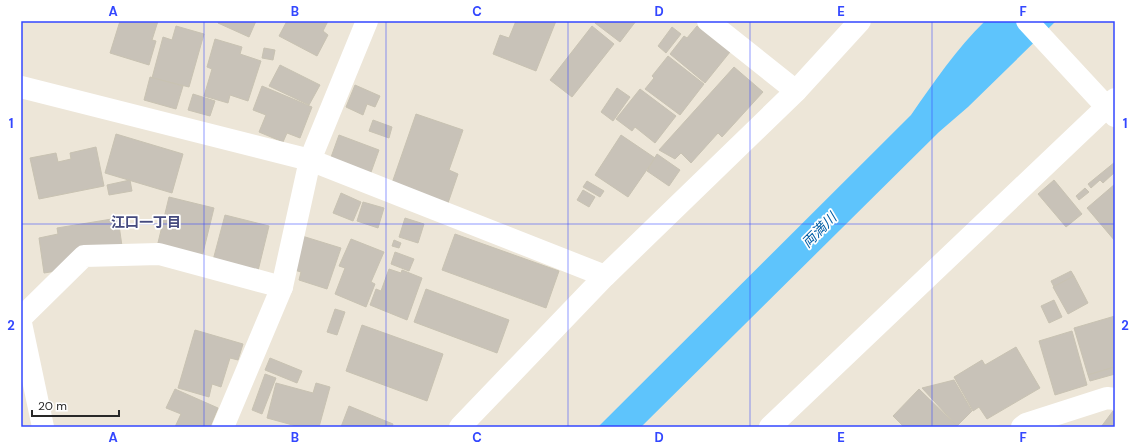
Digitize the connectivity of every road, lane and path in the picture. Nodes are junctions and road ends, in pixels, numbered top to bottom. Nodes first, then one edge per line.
1 (367, 21) edge
2 (708, 21) edge
3 (860, 21) edge
4 (1027, 21) edge
5 (21, 87) edge
6 (796, 91) junction
7 (1108, 104) edge
8 (310, 160) junction
9 (605, 276) junction
10 (282, 287) junction
11 (21, 318) edge
12 (21, 322) edge
13 (1115, 399) edge
14 (43, 427) edge
15 (223, 427) edge
16 (460, 427) edge
17 (770, 427) edge
18 (1022, 427) edge

1 - 8 street
2 - 6 street
3 - 6 street
4 - 7 street
5 - 8 street
6 - 9 street
7 - 17 street
8 - 9 street
8 - 10 street
9 - 16 street
10 - 11 street
10 - 15 street
12 - 14 street
13 - 18 street

